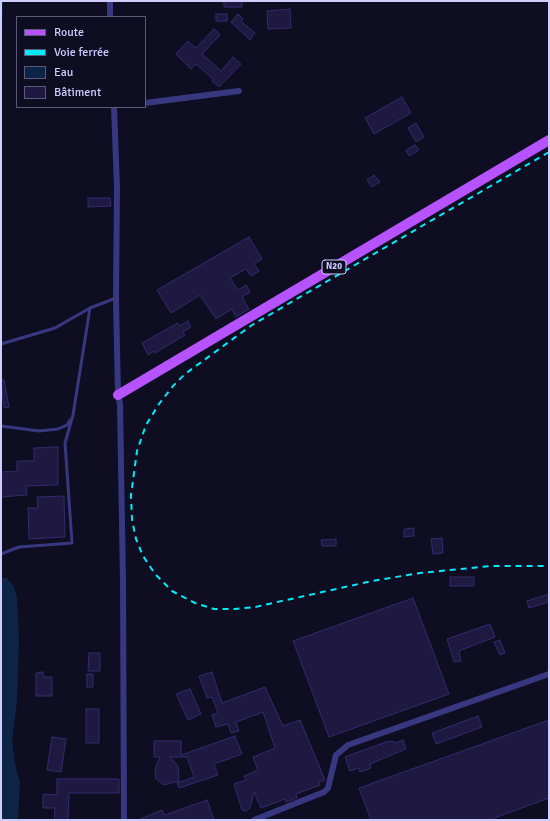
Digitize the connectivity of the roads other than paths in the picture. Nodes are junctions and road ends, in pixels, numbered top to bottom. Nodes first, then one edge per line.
1 (110, 1) edge
2 (110, 16) edge
3 (239, 91) dead end
4 (146, 103) edge
5 (114, 108) edge
6 (549, 140) edge
7 (116, 298) junction
8 (90, 308) junction
9 (1, 344) edge
10 (118, 395) junction
11 (73, 416) junction
12 (1, 426) edge
13 (1, 554) edge
14 (549, 674) edge
15 (124, 820) edge
16 (254, 820) edge

1 - 2 street
3 - 4 street
5 - 7 street
6 - 10 main road, N20
7 - 8 lane
7 - 10 street
8 - 9 lane
8 - 11 lane
10 - 15 street
11 - 12 lane
11 - 13 lane
14 - 16 street

